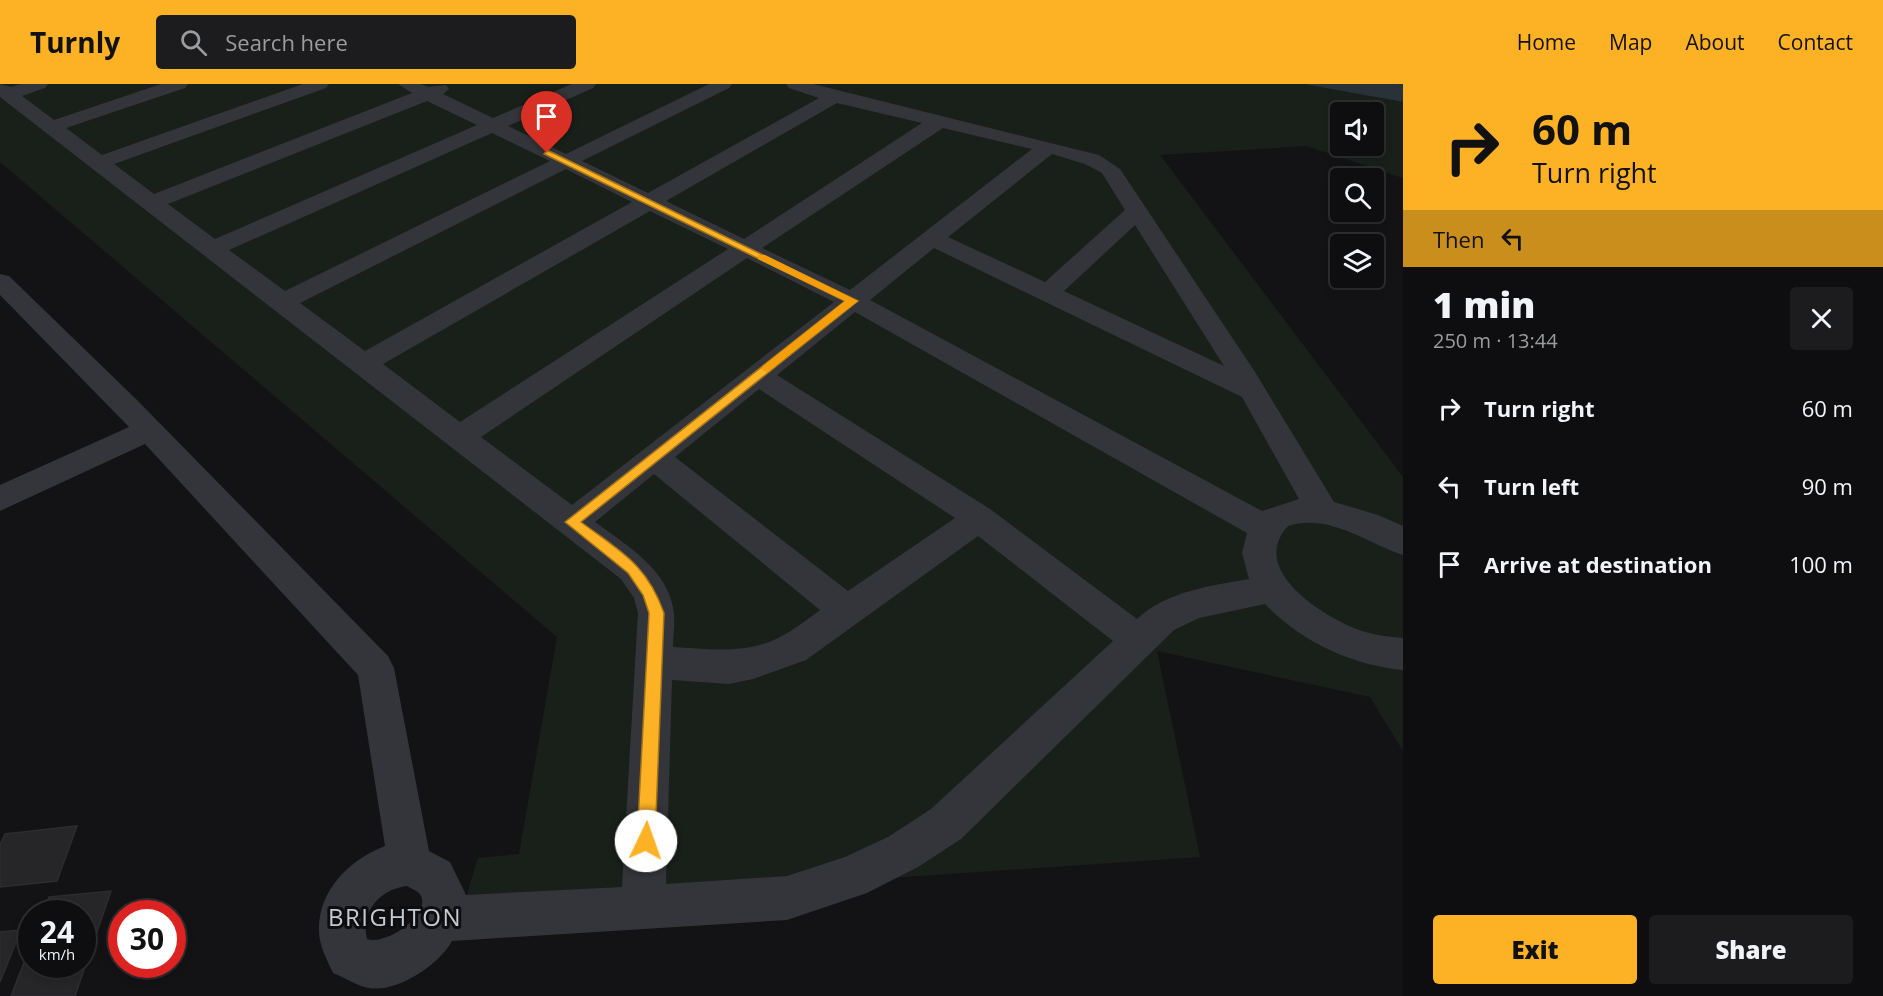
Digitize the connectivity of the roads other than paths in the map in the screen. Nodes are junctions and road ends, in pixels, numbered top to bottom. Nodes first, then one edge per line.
1 (39, 84) edge
2 (179, 84) edge
3 (320, 84) edge
4 (454, 84) edge
5 (587, 84) edge
6 (723, 84) edge
7 (795, 84) edge
8 (417, 89) edge
9 (4, 91) edge
10 (834, 97) junction
11 (939, 121) junction
12 (492, 126) junction
13 (51, 127) junction
14 (1047, 147) junction
15 (566, 162) junction
16 (99, 163) junction
17 (649, 202) junction
18 (151, 203) junction
19 (1137, 211) junction
20 (932, 238) junction
21 (212, 249) junction
22 (746, 249) junction
23 (0, 281) edge
24 (1047, 293) junction
25 (852, 301) junction
26 (282, 302) junction
27 (362, 364) junction
28 (758, 376) junction
29 (1252, 391) junction
30 (147, 431) junction
31 (459, 437) junction
32 (654, 457) junction
33 (0, 499) edge
34 (1323, 512) junction
35 (979, 518) junction
36 (572, 522) junction
37 (1267, 529) junction
38 (1403, 542) edge
39 (1275, 588) junction
40 (847, 611) junction
41 (1138, 640) junction
42 (1403, 654) edge
43 (654, 662) junction
44 (410, 864) junction
45 (643, 908) junction
46 (442, 919) junction
47 (395, 983) edge

1 - 9 street
2 - 13 street
3 - 16 street
4 - 8 street
5 - 12 street
6 - 15 street
7 - 10 street
8 - 12 street
8 - 18 street
9 - 13 street
10 - 11 street
10 - 17 street
11 - 14 street
11 - 22 street
12 - 15 street
12 - 21 street
13 - 16 street
14 - 19 street
14 - 20 street
15 - 17 street
15 - 26 street
16 - 18 street
17 - 22 street
17 - 27 street
18 - 21 street
19 - 24 street
19 - 29 street
20 - 24 street
20 - 25 street
21 - 26 street
22 - 25 street
22 - 31 street
23 - 30 street
24 - 29 street
25 - 28 street
25 - 37 street
26 - 27 street
27 - 31 street
28 - 32 street
28 - 35 street
29 - 34 street
30 - 33 street
30 - 44 street
31 - 36 street
32 - 36 street
32 - 40 street
34 - 37 street
34 - 38 street
35 - 40 street
35 - 41 street
36 - 43 street
37 - 39 street
39 - 41 street
39 - 42 street
40 - 43 street
41 - 45 street
43 - 45 street
44 - 46 street
44 - 47 street
45 - 46 street
46 - 47 street

